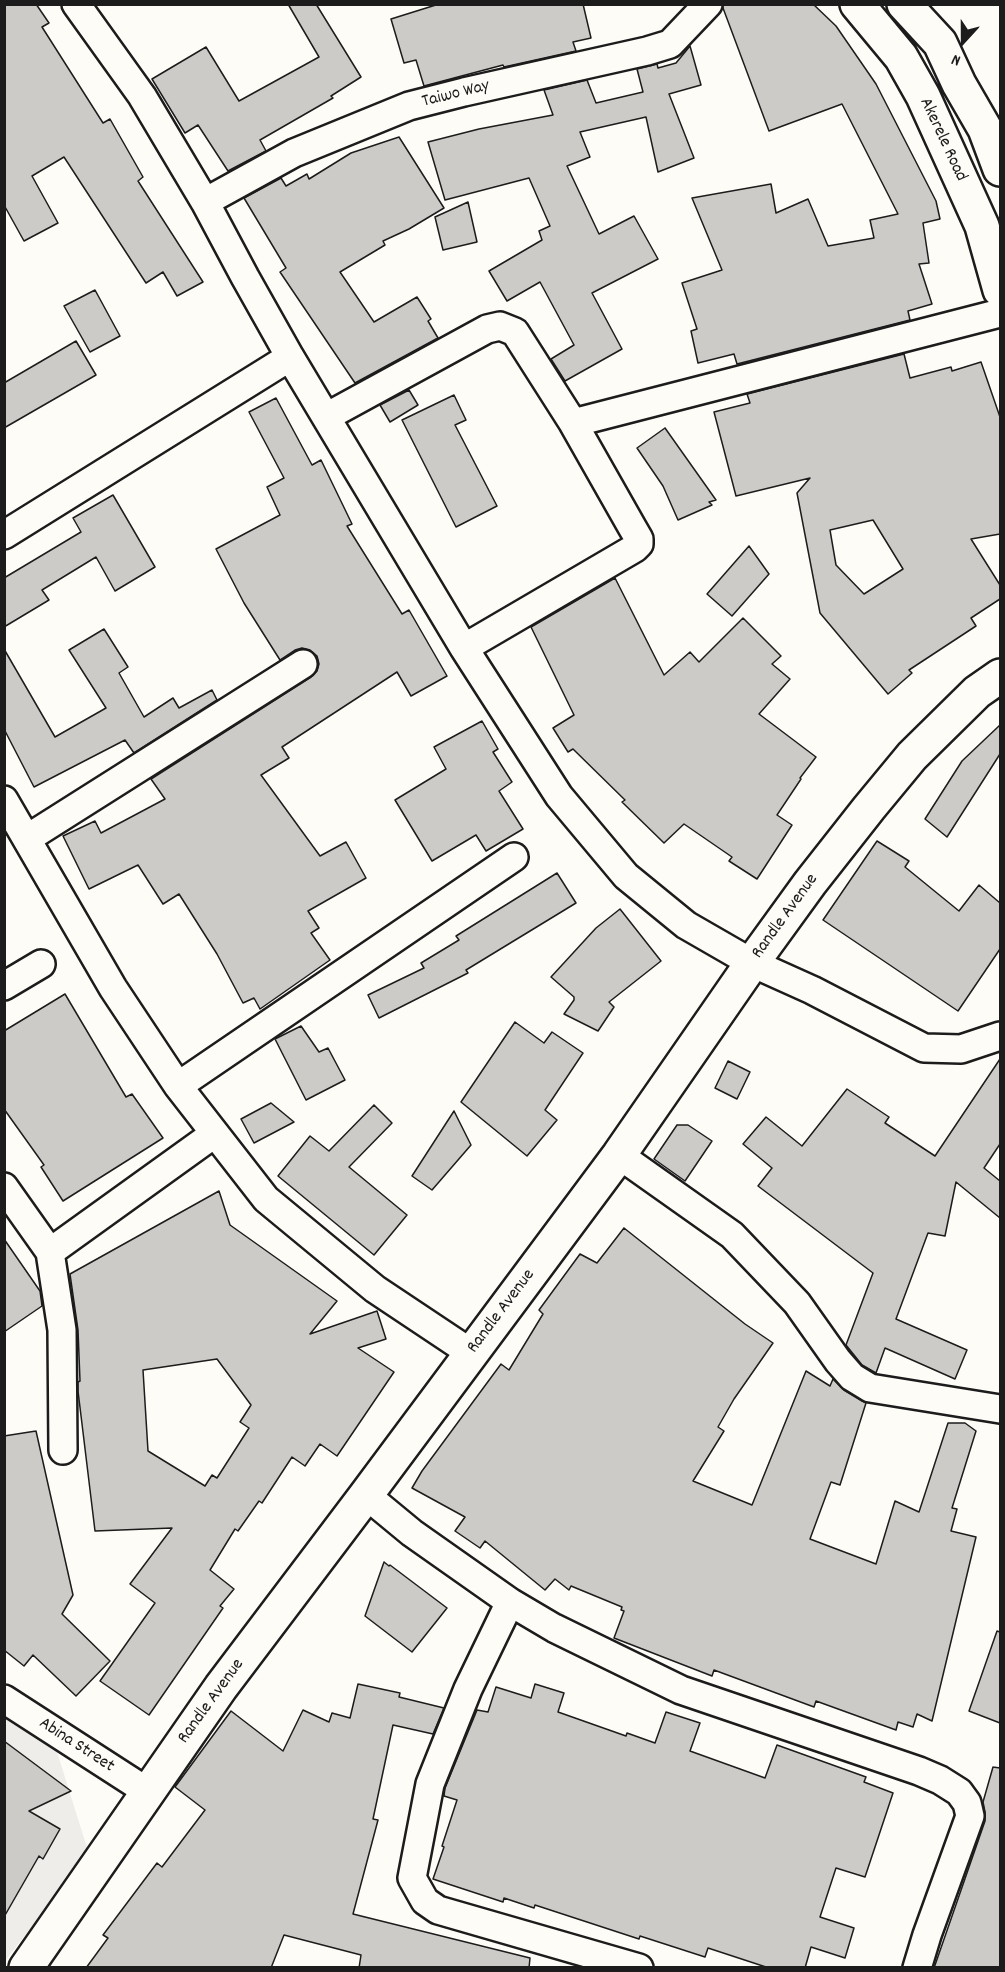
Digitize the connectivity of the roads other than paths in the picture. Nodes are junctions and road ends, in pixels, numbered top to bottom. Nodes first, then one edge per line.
1 (708, 4) edge
2 (858, 4) edge
3 (904, 4) edge
4 (82, 7) edge
5 (1000, 169) edge
6 (205, 202) junction
7 (1000, 290) edge
8 (1000, 313) edge
9 (290, 357) junction
10 (326, 417) junction
11 (573, 423) junction
12 (4, 535) edge
13 (465, 648) junction
14 (303, 664) dead end
15 (1000, 675) edge
16 (4, 800) edge
17 (27, 838) junction
18 (514, 857) dead end
19 (752, 963) junction
20 (41, 964) dead end
21 (4, 986) edge
22 (1000, 1036) edge
23 (178, 1086) junction
24 (214, 1134) junction
25 (619, 1155) junction
26 (4, 1187) edge
27 (50, 1252) junction
28 (471, 1353) junction
29 (1000, 1409) edge
30 (63, 1450) dead end
31 (366, 1496) junction
32 (510, 1602) junction
33 (4, 1699) edge
34 (148, 1792) junction
35 (26, 1968) edge
36 (639, 1968) edge
37 (917, 1968) edge

1 - 6 street, Taiwo Way
2 - 7 street, Akerele Road
3 - 5 street
4 - 6 street
6 - 9 street
8 - 11 street
9 - 10 street
9 - 12 street
10 - 11 street
10 - 13 street
11 - 13 street
13 - 19 street
14 - 17 street
15 - 19 street, Randle Avenue
16 - 17 street
17 - 23 street
18 - 23 street
19 - 22 street
19 - 25 street, Randle Avenue
20 - 21 street
23 - 24 street
24 - 27 street
24 - 28 street
25 - 28 street, Randle Avenue
25 - 29 street
26 - 27 street
27 - 30 street
28 - 31 street, Randle Avenue
31 - 32 street
31 - 34 street, Randle Avenue
32 - 36 street
32 - 37 street
33 - 34 street, Abina Street
34 - 35 street, Randle Avenue

